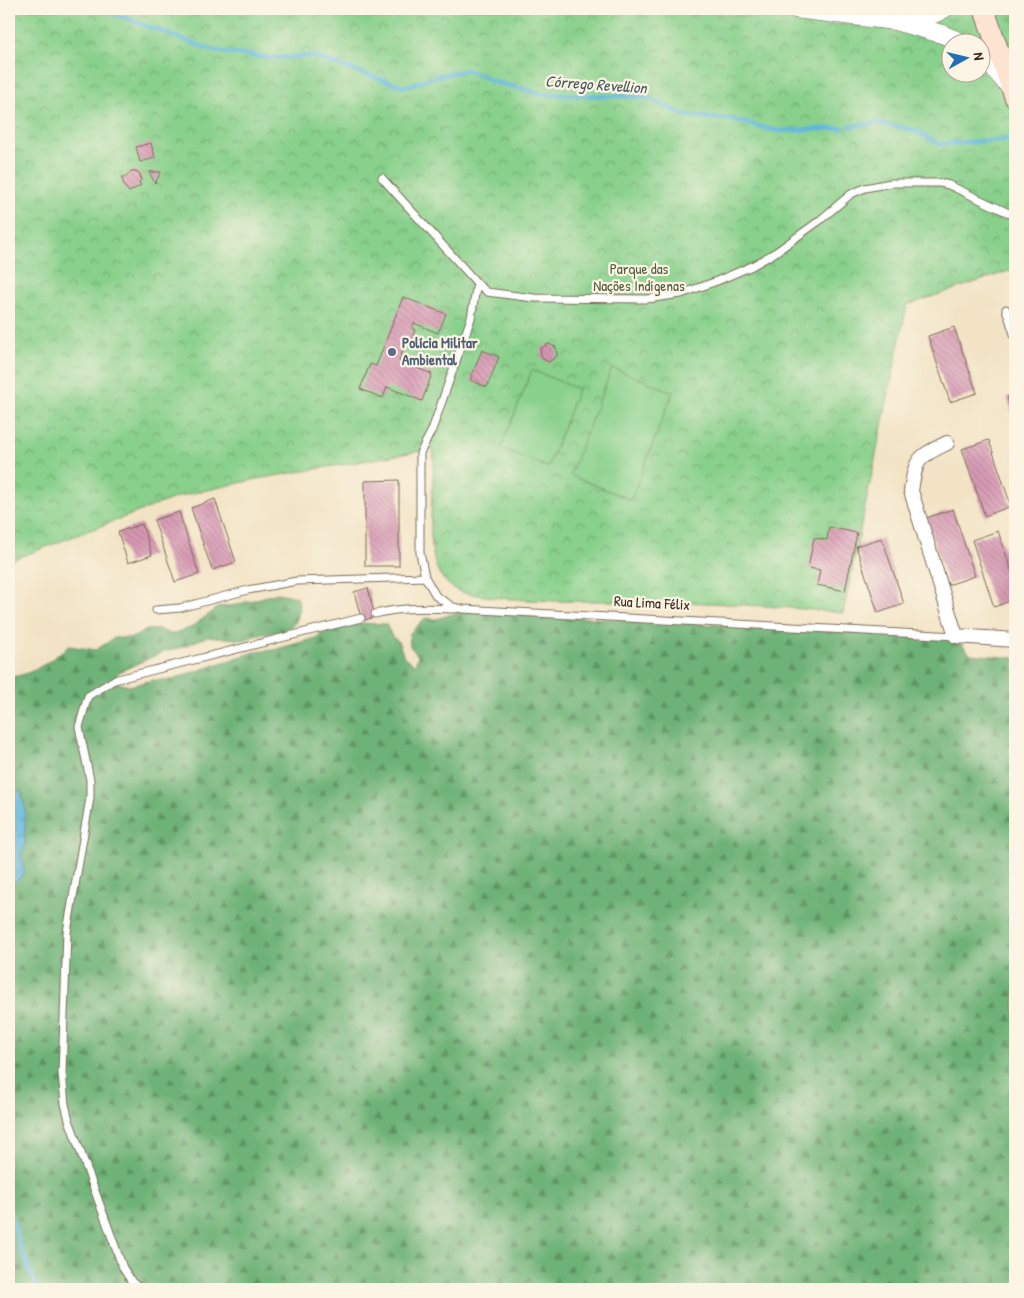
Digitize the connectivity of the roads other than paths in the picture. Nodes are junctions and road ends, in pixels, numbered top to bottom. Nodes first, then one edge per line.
1 (795, 9) edge
2 (944, 9) edge
3 (984, 9) edge
4 (895, 21) junction
5 (942, 34) edge
6 (992, 67) edge
7 (1014, 94) edge
8 (382, 178) dead end
9 (1015, 216) edge
10 (477, 283) junction
11 (1006, 309) dead end
12 (1015, 336) edge
13 (947, 443) dead end
14 (425, 577) junction
15 (463, 609) junction
16 (156, 610) dead end
17 (375, 614) dead end
18 (361, 618) dead end
19 (956, 636) junction
20 (1015, 640) edge
21 (140, 1289) edge

1 - 4 street
2 - 4 street
3 - 7 main road
4 - 5 street
6 - 7 street
8 - 10 lane
9 - 10 lane
10 - 14 lane, Rua Lima Félix
11 - 12 lane
13 - 19 street
14 - 15 lane, Rua Lima Félix
14 - 16 lane
15 - 17 lane
15 - 19 lane, Rua Lima Félix
18 - 21 lane
19 - 20 street, Rua Lima Félix

